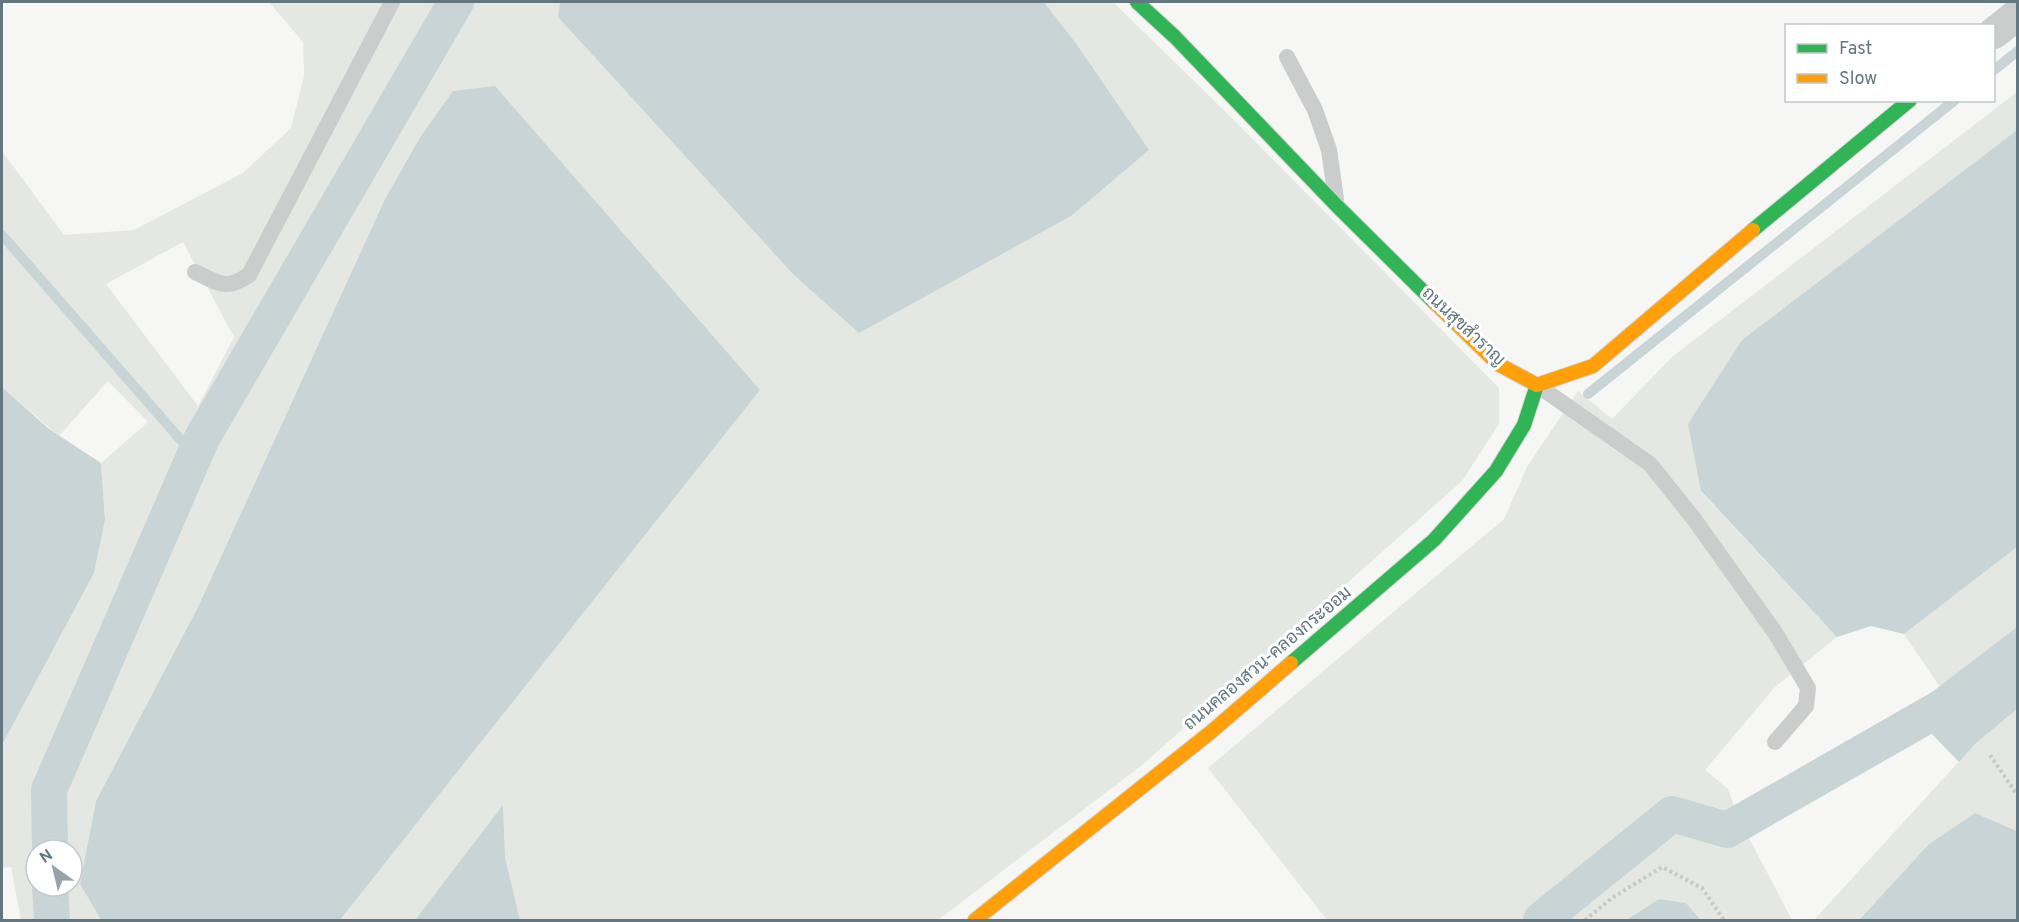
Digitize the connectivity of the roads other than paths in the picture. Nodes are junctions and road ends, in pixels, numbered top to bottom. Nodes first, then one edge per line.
1 (392, 2) edge
2 (1137, 2) edge
3 (2018, 14) edge
4 (1995, 32) edge
5 (1287, 57) dead end
6 (1908, 102) edge
7 (1337, 206) junction
8 (195, 272) dead end
9 (1537, 385) junction
10 (1775, 742) dead end
11 (975, 921) edge

1 - 8 lane
2 - 7 street, ถนนสุขสำราญ
3 - 4 street
5 - 7 lane
6 - 9 street
7 - 9 street, ถนนสุขสำราญ
9 - 10 lane
9 - 11 street, ถนนคลองสวน-คลองกระออม

